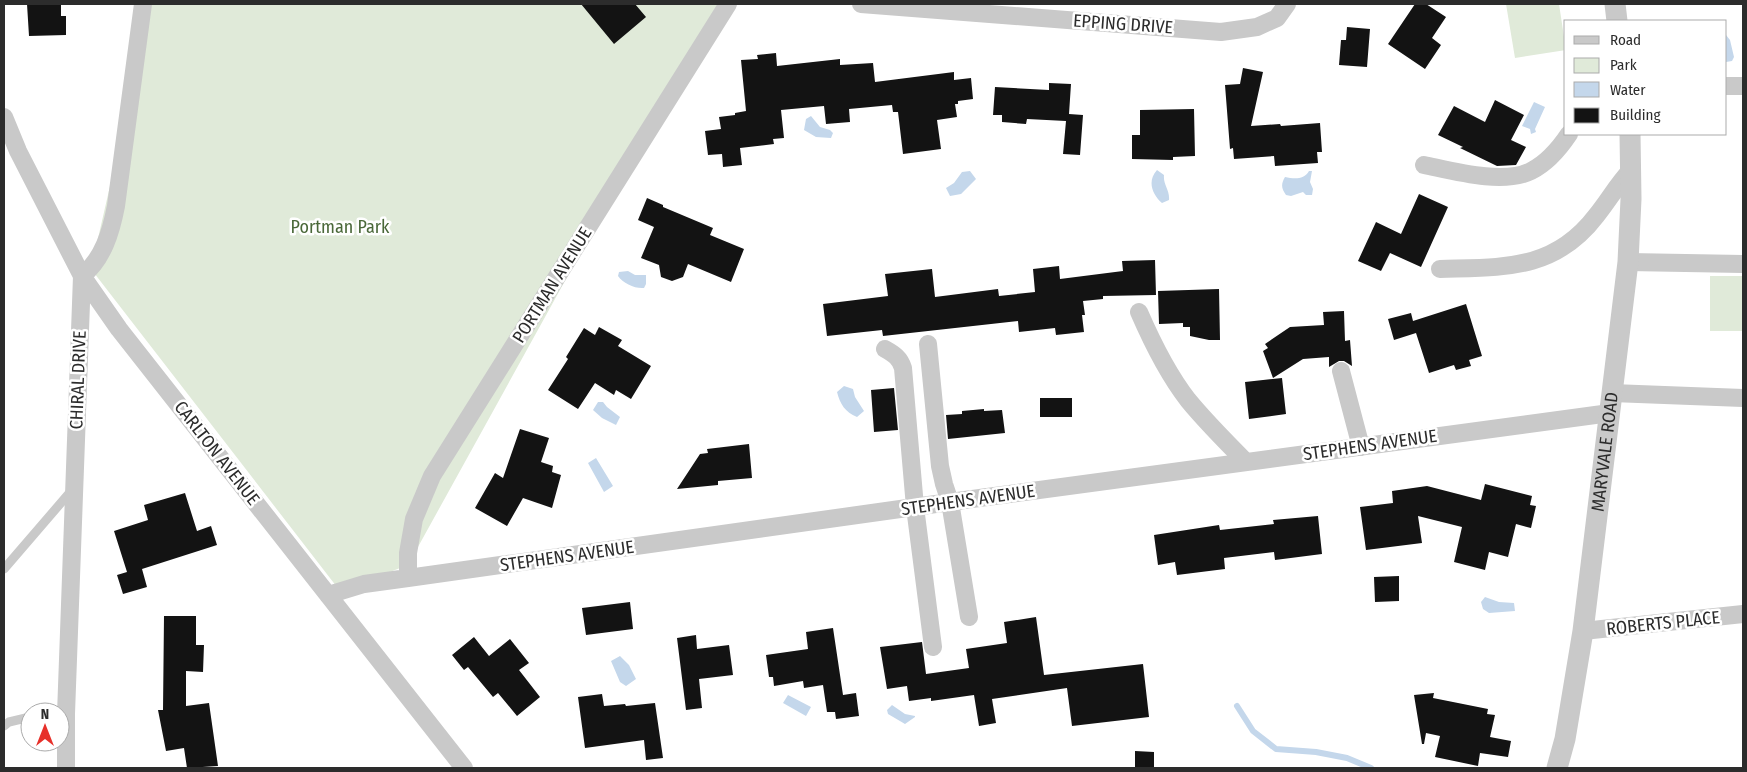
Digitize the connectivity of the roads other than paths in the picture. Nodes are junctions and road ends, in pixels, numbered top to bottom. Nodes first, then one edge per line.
1 (143, 4) edge
2 (728, 4) edge
3 (861, 4) edge
4 (1286, 4) edge
5 (1615, 4) edge
6 (1618, 20) edge
7 (1727, 86) edge
8 (1743, 86) edge
9 (4, 117) edge
10 (1568, 135) edge
11 (1630, 135) edge
12 (1424, 165) dead end
13 (1631, 170) junction
14 (1628, 262) junction
15 (1743, 264) edge
16 (1440, 269) dead end
17 (82, 276) junction
18 (1139, 312) dead end
19 (928, 344) dead end
20 (885, 349) dead end
21 (1341, 372) dead end
22 (1743, 398) edge
23 (1611, 403) junction
24 (1361, 446) junction
25 (1246, 462) junction
26 (74, 488) junction
27 (950, 502) junction
28 (915, 507) junction
29 (4, 570) edge
30 (408, 578) junction
31 (328, 595) junction
32 (1743, 614) edge
33 (969, 617) dead end
34 (1582, 631) junction
35 (933, 647) dead end
36 (64, 702) edge
37 (20, 719) edge
38 (4, 726) edge
39 (65, 752) edge
40 (66, 768) edge
41 (464, 768) edge
42 (1557, 768) edge

1 - 17 street
2 - 30 street, PORTMAN AVENUE
3 - 4 street, EPPING DRIVE
5 - 6 street
7 - 8 street
9 - 17 street, CARLTON AVENUE
10 - 12 street
11 - 13 street, MARYVALE ROAD
13 - 14 street, MARYVALE ROAD
13 - 16 street
14 - 15 street
14 - 23 street, MARYVALE ROAD
17 - 26 street, CHIRAL DRIVE
17 - 31 street, CARLTON AVENUE
18 - 25 street
19 - 27 street
20 - 28 street
21 - 24 street
22 - 23 street, STEPHENS AVENUE
23 - 24 street, STEPHENS AVENUE
23 - 34 street, MARYVALE ROAD
24 - 25 street, STEPHENS AVENUE
25 - 27 street, STEPHENS AVENUE
26 - 29 lane
26 - 36 street, CHIRAL DRIVE
27 - 28 street, STEPHENS AVENUE
27 - 33 street
28 - 30 street, STEPHENS AVENUE
28 - 35 street
30 - 31 street, STEPHENS AVENUE
31 - 41 street, CARLTON AVENUE
32 - 34 street, ROBERTS PLACE
34 - 42 street, MARYVALE ROAD
37 - 38 lane
39 - 40 street, CHIRAL DRIVE

